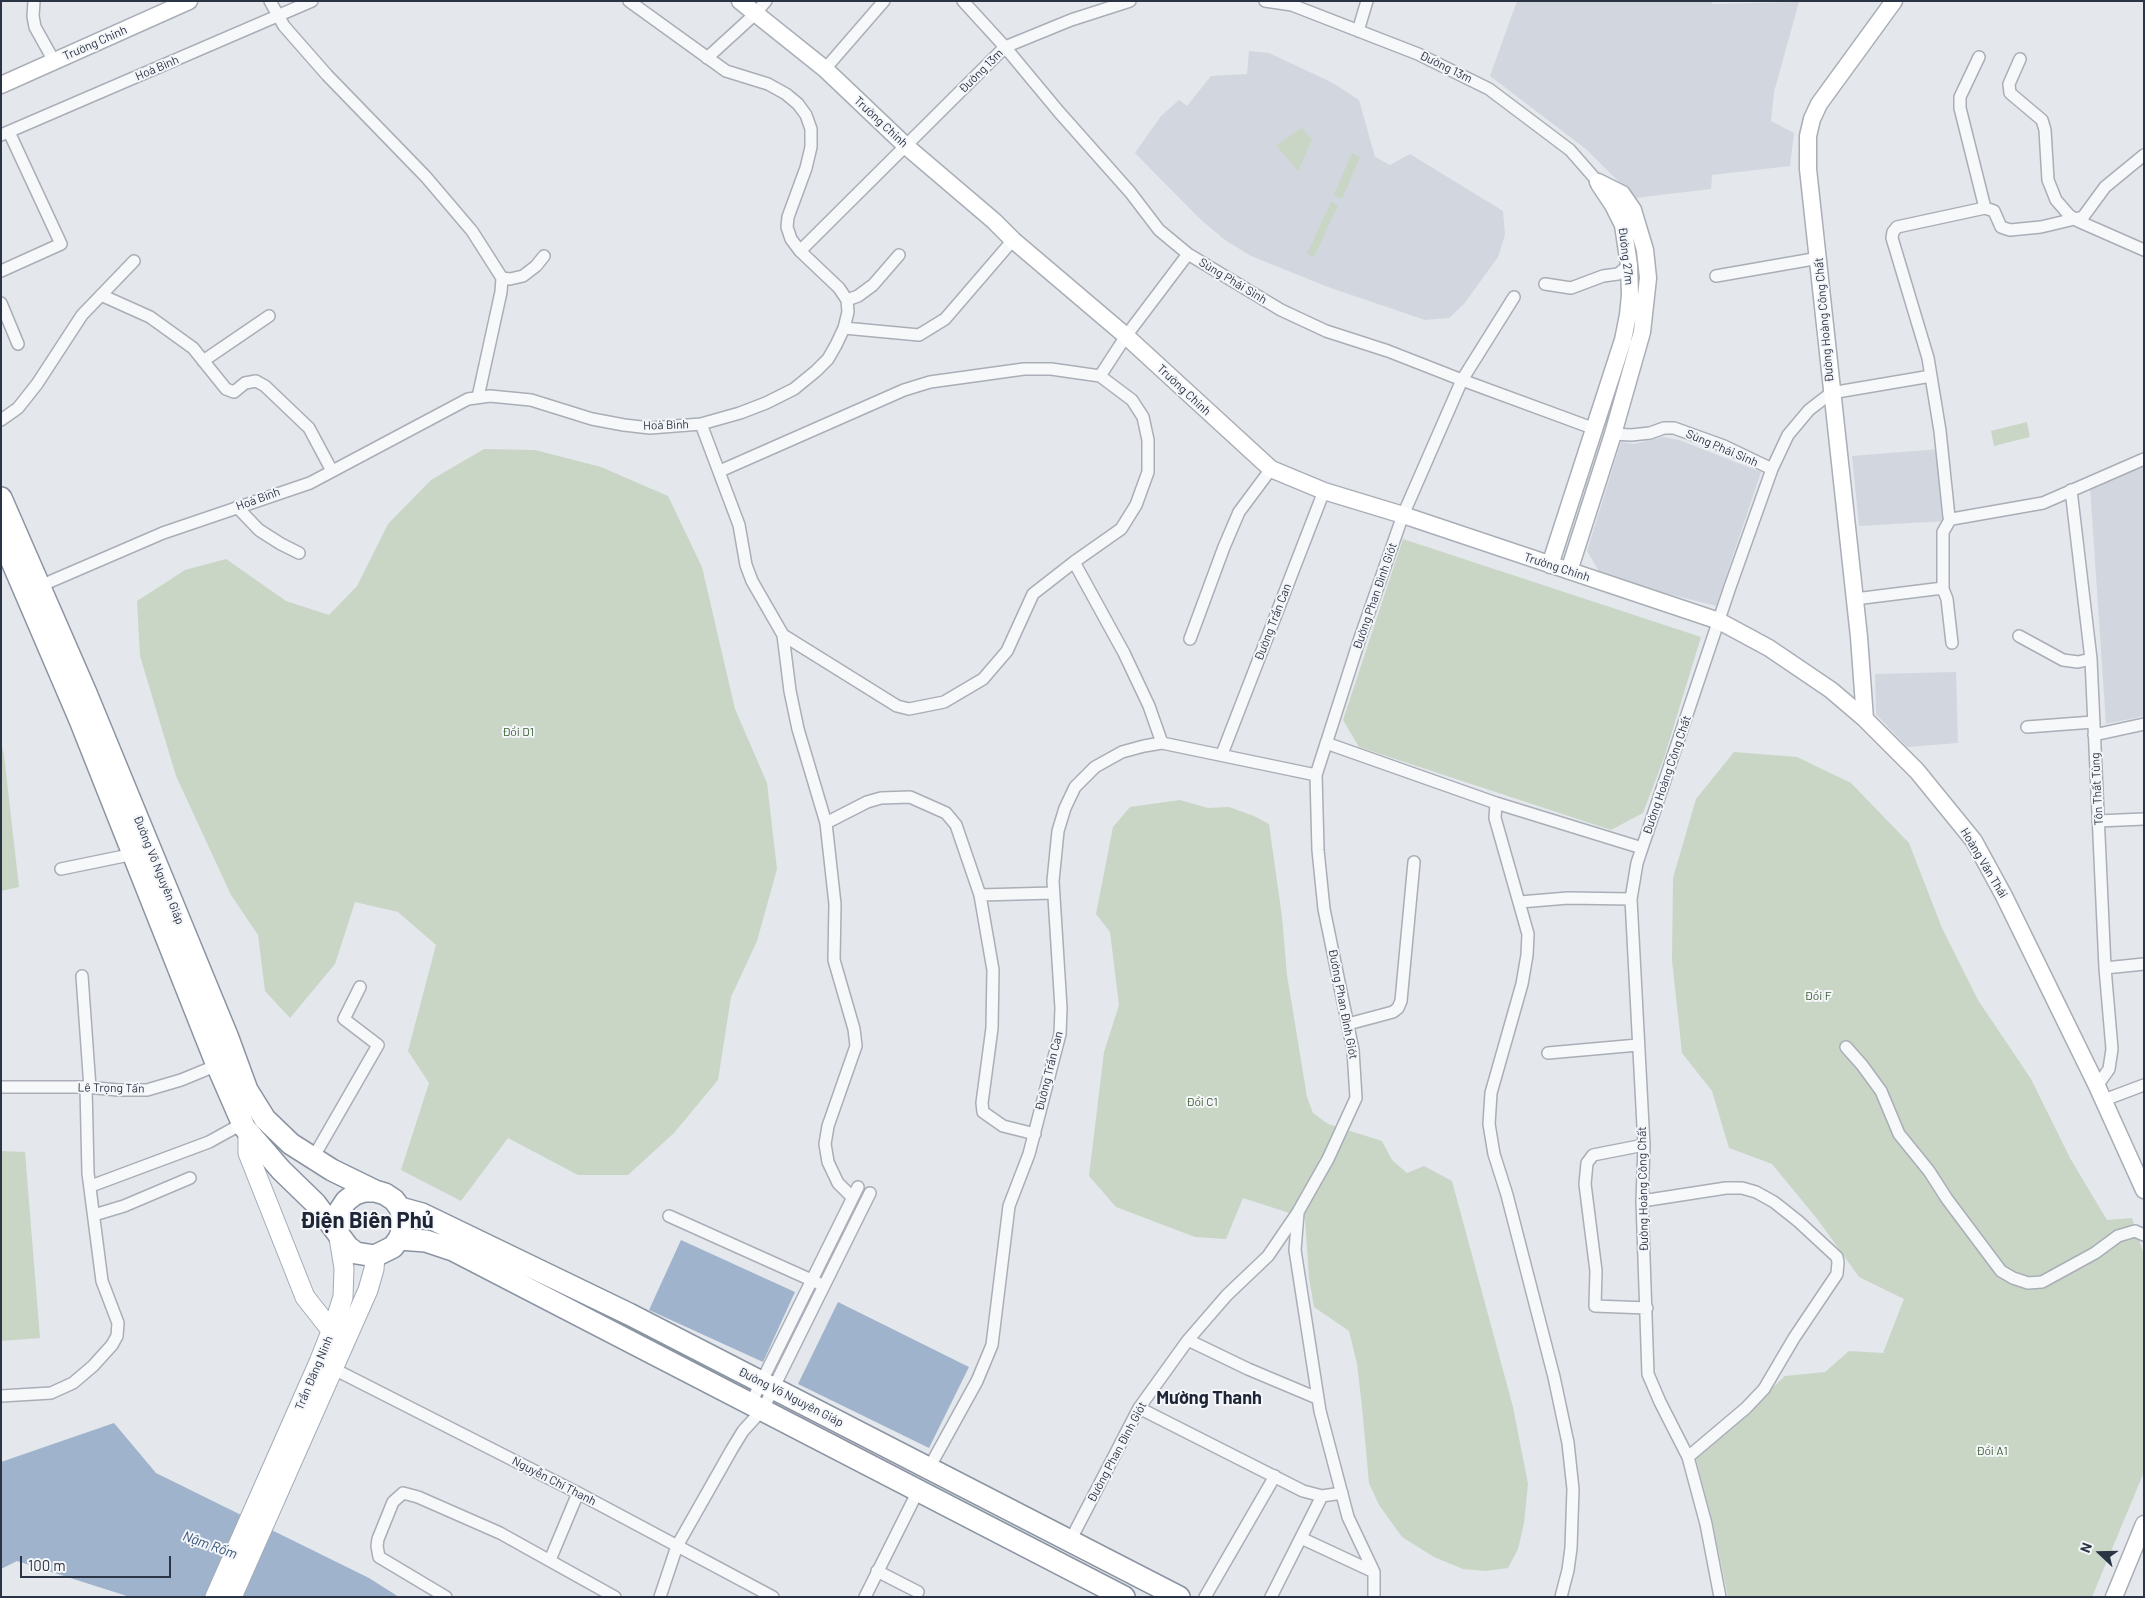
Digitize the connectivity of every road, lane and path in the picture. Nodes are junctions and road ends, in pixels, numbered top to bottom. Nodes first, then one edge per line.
1 (34, 1) edge
2 (189, 1) edge
3 (270, 1) edge
4 (312, 1) edge
5 (629, 1) edge
6 (740, 1) edge
7 (766, 1) edge
8 (884, 1) edge
9 (963, 1) edge
10 (1130, 1) edge
11 (1266, 1) edge
12 (1367, 1) edge
13 (1894, 1) edge
14 (754, 15) junction
15 (277, 16) junction
16 (1358, 31) junction
17 (1006, 47) junction
18 (1979, 57) dead end
19 (707, 58) junction
20 (2020, 59) dead end
21 (54, 61) junction
22 (825, 70) junction
23 (1, 85) edge
24 (5, 134) edge
25 (906, 146) junction
26 (2144, 155) edge
27 (1598, 182) junction
28 (1984, 208) junction
29 (2075, 219) junction
30 (1013, 240) junction
31 (2144, 250) edge
32 (800, 251) junction
33 (1188, 254) junction
34 (899, 255) dead end
35 (544, 256) dead end
36 (1818, 258) junction
37 (134, 261) dead end
38 (1629, 265) junction
39 (1, 271) edge
40 (1716, 276) dead end
41 (502, 278) junction
42 (1545, 284) dead end
43 (101, 295) junction
44 (1514, 298) dead end
45 (848, 300) junction
46 (1, 303) edge
47 (269, 316) dead end
48 (844, 328) junction
49 (1126, 336) junction
50 (18, 344) dead end
51 (203, 360) junction
52 (1100, 376) junction
53 (1931, 376) junction
54 (1462, 380) junction
55 (1831, 393) junction
56 (478, 397) junction
57 (1, 420) edge
58 (701, 424) junction
59 (1595, 429) junction
60 (1613, 434) junction
61 (2144, 459) edge
62 (1271, 469) junction
63 (1772, 469) junction
64 (332, 471) junction
65 (720, 471) junction
66 (1577, 485) junction
67 (1595, 490) junction
68 (2072, 490) junction
69 (1324, 491) junction
70 (1, 498) edge
71 (237, 507) junction
72 (1403, 515) junction
73 (1951, 518) junction
74 (1, 536) edge
75 (299, 553) dead end
76 (1074, 562) junction
77 (1550, 565) junction
78 (1569, 571) junction
79 (40, 586) junction
80 (1943, 588) junction
81 (1854, 599) junction
82 (1719, 621) junction
83 (783, 635) junction
84 (2019, 636) dead end
85 (1190, 638) dead end
86 (1952, 643) dead end
87 (2091, 659) junction
88 (88, 716) junction
89 (1865, 719) junction
90 (2093, 722) junction
91 (2144, 724) edge
92 (2027, 727) dead end
93 (2094, 735) junction
94 (1162, 743) junction
95 (1326, 743) junction
96 (1222, 754) junction
97 (1316, 774) junction
98 (1496, 803) junction
99 (2144, 819) edge
100 (2098, 820) junction
101 (826, 823) junction
102 (1642, 848) junction
103 (134, 854) junction
104 (1414, 862) dead end
105 (61, 869) dead end
106 (1053, 893) junction
107 (980, 895) junction
108 (1631, 899) junction
109 (1520, 902) junction
110 (2144, 964) edge
111 (2105, 968) junction
112 (82, 976) dead end
113 (360, 987) dead end
114 (1348, 1024) junction
115 (1638, 1045) junction
116 (1846, 1047) dead end
117 (1548, 1053) dead end
118 (226, 1061) junction
119 (2144, 1085) edge
120 (1, 1087) edge
121 (88, 1087) junction
122 (2100, 1092) junction
123 (261, 1113) junction
124 (245, 1128) junction
125 (1035, 1134) junction
126 (1644, 1146) junction
127 (313, 1158) junction
128 (190, 1178) dead end
129 (91, 1186) junction
130 (375, 1190) junction
131 (2144, 1190) edge
132 (870, 1194) dead end
133 (1642, 1201) junction
134 (400, 1208) junction
135 (1298, 1212) junction
136 (94, 1215) junction
137 (669, 1216) dead end
138 (338, 1232) junction
139 (2144, 1235) edge
140 (399, 1239) junction
141 (376, 1256) junction
142 (812, 1281) junction
143 (824, 1286) junction
144 (1647, 1308) junction
145 (331, 1330) junction
146 (1188, 1340) junction
147 (327, 1366) junction
148 (767, 1385) junction
149 (1, 1396) edge
150 (1318, 1398) junction
151 (756, 1406) junction
152 (1140, 1408) junction
153 (1688, 1458) junction
154 (929, 1468) junction
155 (1275, 1476) junction
156 (918, 1491) junction
157 (578, 1493) junction
158 (1342, 1493) junction
159 (1322, 1496) junction
160 (262, 1510) junction
161 (2144, 1524) edge
162 (1301, 1538) junction
163 (1070, 1541) junction
164 (678, 1546) junction
165 (550, 1560) junction
166 (877, 1571) junction
167 (1374, 1572) junction
168 (918, 1592) dead end
169 (214, 1597) edge
170 (232, 1597) edge
171 (446, 1597) edge
172 (615, 1597) edge
173 (660, 1597) edge
174 (773, 1597) edge
175 (865, 1597) edge
176 (1124, 1597) edge
177 (1179, 1597) edge
178 (1205, 1597) edge
179 (1271, 1597) edge
180 (1374, 1597) edge
181 (1561, 1597) edge
182 (1720, 1597) edge
183 (2114, 1597) edge

1 - 21 street
2 - 21 street, Trường Chinh
3 - 15 street
4 - 15 street, Hoà Bình
5 - 19 street
6 - 14 street, Trường Chinh
7 - 14 street
8 - 22 street
9 - 17 street, Sùng Phái Sinh
10 - 17 street, Đường 13m
11 - 16 street, Đường 13m
12 - 16 street
13 - 36 street, Đường Hoàng Công Chất
14 - 19 street
14 - 22 street, Trường Chinh
15 - 24 street, Hoà Bình
15 - 41 street
16 - 27 street, Đường 13m
17 - 25 street, Đường 13m
17 - 33 street, Sùng Phái Sinh
18 - 28 street
19 - 32 street
20 - 29 street
21 - 23 street, Trường Chinh
22 - 25 street, Trường Chinh
24 - 39 street
25 - 30 street, Trường Chinh
25 - 32 street, Đường 13m
26 - 29 street
27 - 38 street, Đường 27m
27 - 60 street, Đường 27m
28 - 29 street
28 - 53 street
29 - 31 street
30 - 48 street
30 - 49 street, Trường Chinh
32 - 45 street
33 - 49 street
33 - 54 street, Sùng Phái Sinh
34 - 45 street
35 - 41 street
36 - 40 street
36 - 55 street, Đường Hoàng Công Chất
37 - 43 street
38 - 42 street
38 - 59 street, Đường 27m
41 - 56 street
43 - 51 street
43 - 57 street
44 - 54 street, Đường Phan Đình Giót
45 - 48 street, Hoà Bình
46 - 50 street
47 - 51 street
48 - 58 street, Hoà Bình
49 - 52 street
49 - 62 street, Trường Chinh
51 - 64 street
52 - 65 street
52 - 76 street
53 - 55 street
53 - 73 street
54 - 59 street, Sùng Phái Sinh
54 - 72 street, Đường Phan Đình Giót
55 - 63 street, Đường Hoàng Công Chất
55 - 81 street
56 - 58 street, Hoà Bình
56 - 64 street, Hoà Bình
58 - 65 street
59 - 60 street
59 - 66 street, Đường 27m
60 - 63 street, Sùng Phái Sinh
60 - 67 street, Đường 27m
61 - 68 street
62 - 69 street, Trường Chinh
62 - 85 street
63 - 82 street, Đường Hoàng Công Chất
64 - 71 street, Hoà Bình
65 - 83 street
66 - 67 street
66 - 77 street, Đường 27m
67 - 78 street, Đường 27m
68 - 73 street
68 - 87 street, Tôn Thất Tùng
69 - 72 street, Trường Chinh
69 - 96 street, Đường Trần Can
70 - 79 highway, Đường Võ Nguyên Giáp
71 - 75 street
71 - 79 street, Hoà Bình
72 - 77 street, Trường Chinh
72 - 95 street, Đường Phan Đình Giót
73 - 80 street
74 - 88 highway, Đường Võ Nguyên Giáp
76 - 83 street
76 - 94 street
77 - 78 street, Trường Chinh
78 - 82 street, Trường Chinh
79 - 88 highway, Đường Võ Nguyên Giáp
80 - 81 street
80 - 86 street
81 - 89 street
82 - 89 street, Hoàng Văn Thái
82 - 102 street, Đường Hoàng Công Chất
83 - 101 street
84 - 87 street
87 - 90 street, Tôn Thất Tùng
88 - 103 highway, Đường Võ Nguyên Giáp
88 - 118 highway, Đường Võ Nguyên Giáp
89 - 122 street, Hoàng Văn Thái
90 - 92 street
90 - 93 street, Tôn Thất Tùng
91 - 93 street
93 - 100 street, Tôn Thất Tùng
94 - 96 street, Đường Trần Can
94 - 106 street, Đường Trần Can
95 - 97 street, Đường Phan Đình Giót
95 - 98 street
96 - 97 street, Đường Trần Can
97 - 114 street, Đường Phan Đình Giót
98 - 102 street
98 - 109 street
99 - 100 street
100 - 111 street, Tôn Thất Tùng
101 - 107 street
101 - 142 street
102 - 108 street, Đường Hoàng Công Chất
103 - 105 street
103 - 118 highway, Đường Võ Nguyên Giáp
104 - 114 street
106 - 107 street
106 - 125 street, Đường Trần Can
107 - 125 street
108 - 109 street
108 - 115 street, Đường Hoàng Công Chất
109 - 181 street
110 - 111 street
111 - 122 street, Tôn Thất Tùng
112 - 121 street
113 - 127 street
114 - 135 street, Đường Phan Đình Giót
115 - 117 street
115 - 126 street, Đường Hoàng Công Chất
116 - 139 street
118 - 121 street, Lê Trọng Tấn
118 - 123 highway, Đường Võ Nguyên Giáp
118 - 124 highway, Đường Võ Nguyên Giáp
119 - 122 street
120 - 121 street, Lê Trọng Tấn
121 - 129 street
122 - 131 street, Hoàng Văn Thái
123 - 124 street
123 - 127 highway, Đường Võ Nguyên Giáp
124 - 129 street
124 - 138 highway, Đường Võ Nguyên Giáp
124 - 145 main road
125 - 154 street, Đường Trần Can
126 - 133 street, Đường Hoàng Công Chất
126 - 144 street
127 - 130 highway, Đường Võ Nguyên Giáp
128 - 136 street
129 - 136 street
130 - 134 highway
130 - 138 highway
132 - 143 street
133 - 144 street, Đường Hoàng Công Chất
133 - 153 street
134 - 140 highway
134 - 148 highway, Đường Võ Nguyên Giáp
135 - 146 street, Đường Phan Đình Giót
135 - 150 street
136 - 149 street
137 - 142 street
138 - 141 highway
138 - 145 main road, Trần Đăng Ninh
140 - 141 highway
140 - 151 highway, Đường Võ Nguyên Giáp
141 - 147 main road, Trần Đăng Ninh
142 - 143 street
142 - 148 street
143 - 148 street
144 - 153 street, Đường Hoàng Công Chất
145 - 147 main road, Trần Đăng Ninh
146 - 150 street
146 - 152 street, Đường Phan Đình Giót
147 - 157 street, Nguyễn Chí Thanh
147 - 160 main road, Trần Đăng Ninh
148 - 151 street
148 - 154 highway, Đường Võ Nguyên Giáp
150 - 158 street
151 - 156 highway, Đường Võ Nguyên Giáp
151 - 164 street
152 - 155 street
152 - 163 street, Đường Phan Đình Giót
153 - 182 street, Đường Hoàng Công Chất
154 - 156 highway
154 - 163 highway, Đường Võ Nguyên Giáp
155 - 159 street
155 - 178 street
156 - 166 street
156 - 176 highway, Đường Võ Nguyên Giáp
157 - 164 street, Nguyễn Chí Thanh
157 - 165 street
158 - 159 street
158 - 167 street
159 - 162 street
160 - 169 main road
160 - 170 main road
161 - 183 street
162 - 167 street
162 - 179 street
163 - 177 highway, Đường Võ Nguyên Giáp
164 - 173 street
164 - 174 street, Nguyễn Chí Thanh
165 - 171 street
165 - 172 street
166 - 168 street
166 - 175 street
167 - 180 street

